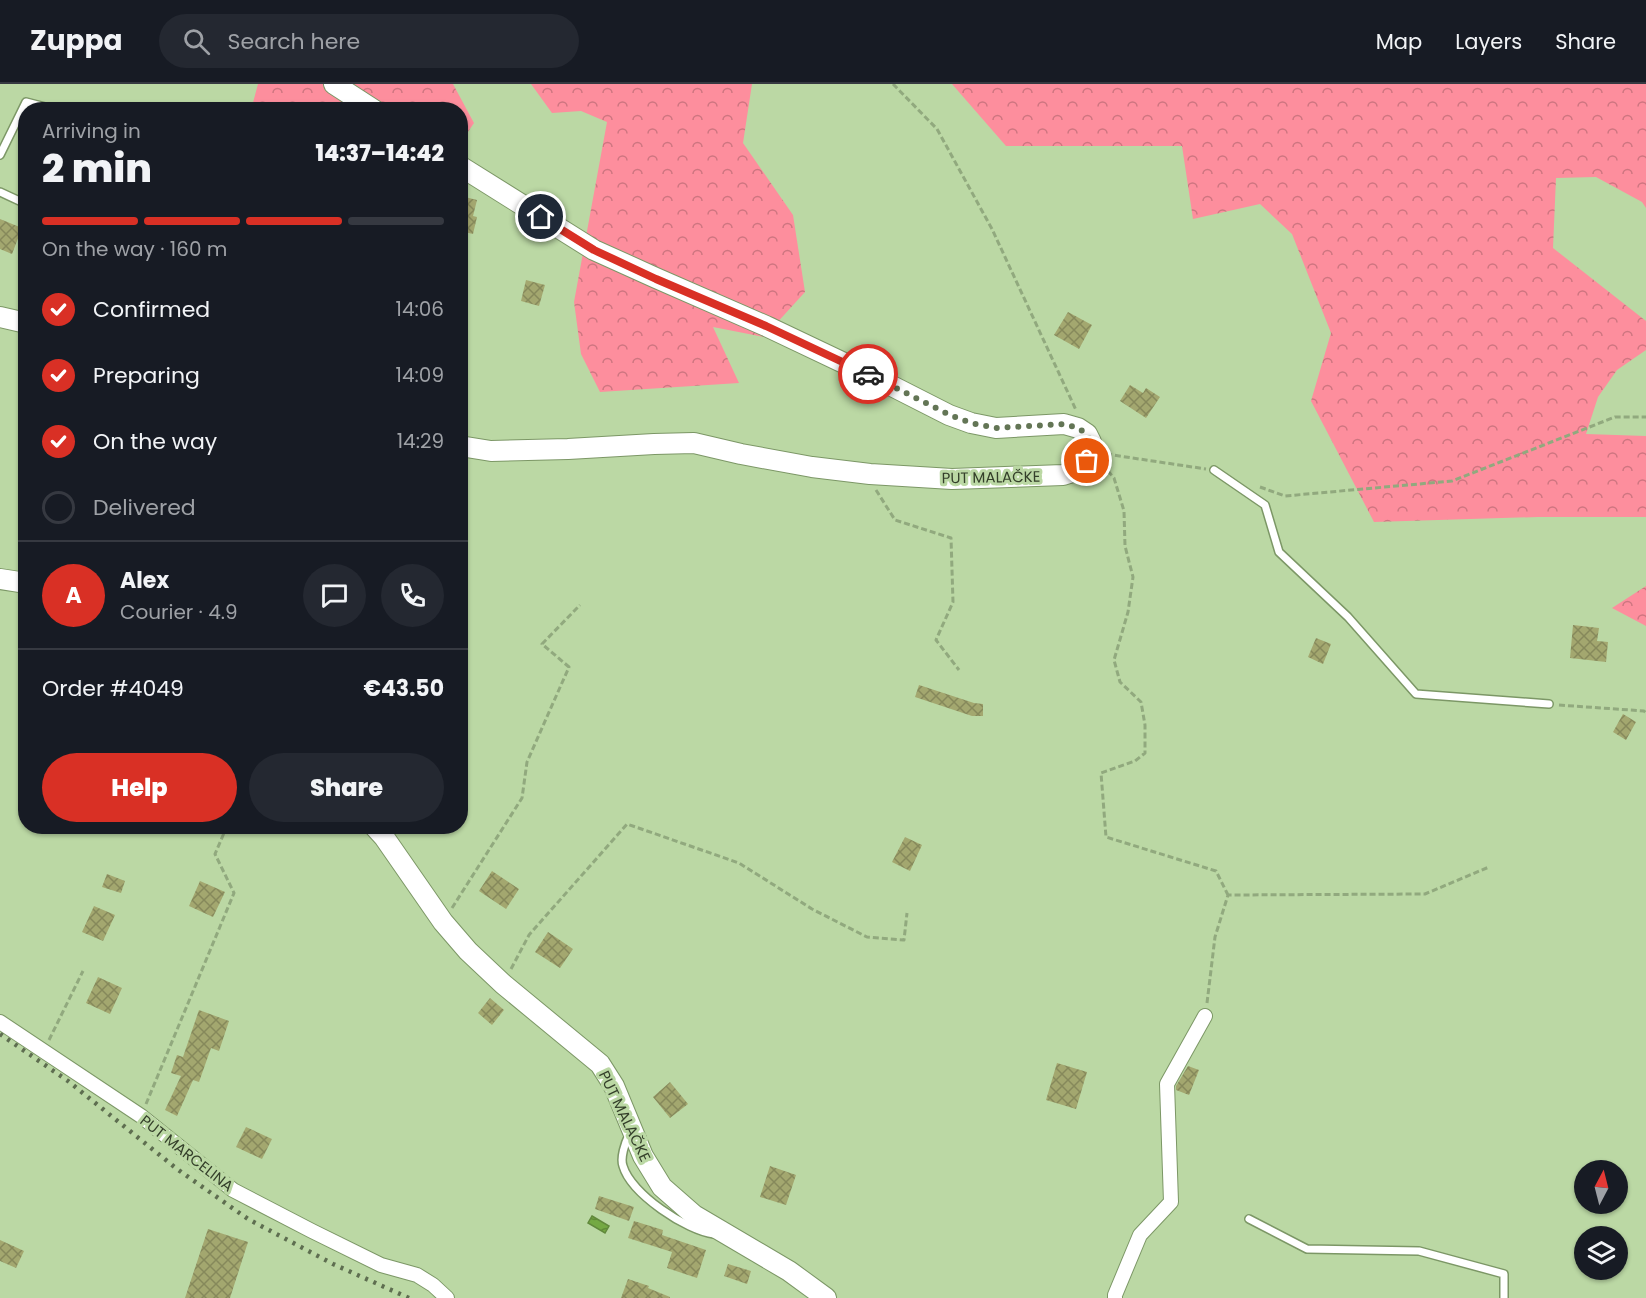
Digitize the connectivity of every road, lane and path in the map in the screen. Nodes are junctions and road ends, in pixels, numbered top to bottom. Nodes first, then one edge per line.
1 (334, 84) edge
2 (893, 84) edge
3 (362, 102) edge
4 (18, 118) edge
5 (0, 155) edge
6 (468, 171) edge
7 (0, 192) edge
8 (18, 200) edge
9 (0, 317) edge
10 (18, 321) edge
11 (1646, 417) edge
12 (1089, 443) junction
13 (468, 447) edge
14 (1215, 470) joint
15 (870, 474) junction
16 (1255, 485) dead end
17 (0, 579) edge
18 (18, 582) edge
19 (580, 605) dead end
20 (959, 670) dead end
21 (1549, 704) joint
22 (1646, 713) edge
23 (224, 834) edge
24 (381, 834) edge
25 (1489, 867) dead end
26 (1228, 896) junction
27 (907, 913) dead end
28 (443, 922) junction
29 (83, 971) dead end
30 (503, 984) junction
31 (1205, 1016) joint
32 (0, 1022) edge
33 (45, 1050) junction
34 (141, 1116) junction
35 (1249, 1219) dead end
36 (447, 1298) edge
37 (826, 1298) edge
38 (1114, 1298) edge
39 (1504, 1298) edge

1 - 3 main road
2 - 12 path
4 - 5 lane
6 - 12 main road
7 - 8 lane
9 - 10 main road
11 - 16 path
12 - 14 path
12 - 15 main road, PUT MALAČKE
12 - 26 path
13 - 15 main road, PUT MALAČKE
14 - 21 lane
15 - 20 path
17 - 18 main road
19 - 28 path
21 - 22 path
23 - 34 path
24 - 28 main road, PUT MALAČKE
25 - 26 path
26 - 31 path
27 - 30 path
28 - 30 main road, PUT MALAČKE
29 - 33 path
30 - 37 main road, PUT MALAČKE
31 - 38 street
32 - 33 street, PUT MARCELINA
33 - 34 street, PUT MARCELINA
34 - 36 street, PUT MARCELINA
35 - 39 lane

